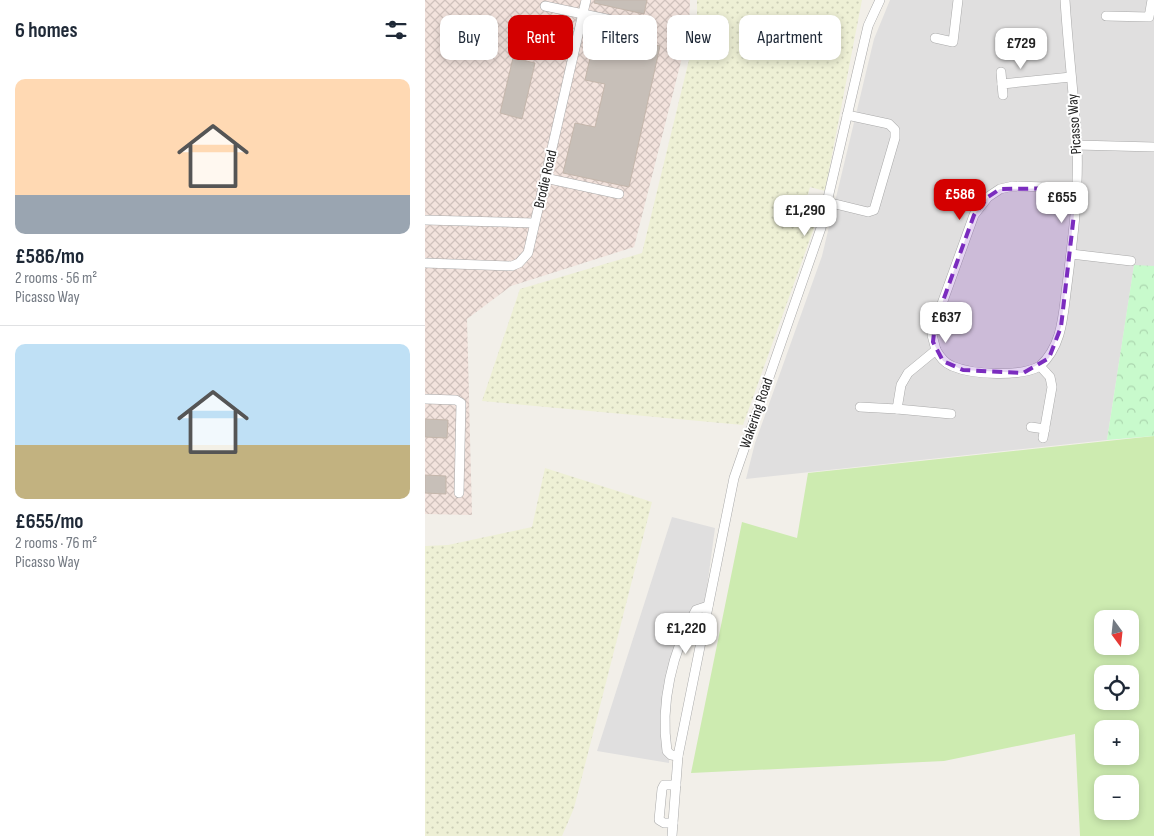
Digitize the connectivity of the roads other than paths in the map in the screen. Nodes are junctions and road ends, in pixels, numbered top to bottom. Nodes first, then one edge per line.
1 (586, 0) edge
2 (880, 0) edge
3 (957, 0) edge
4 (1065, 0) edge
5 (1152, 0) edge
6 (545, 6) dead end
7 (583, 15) junction
8 (1106, 16) dead end
9 (935, 38) dead end
10 (1001, 72) dead end
11 (1071, 76) junction
12 (1002, 84) junction
13 (1003, 95) dead end
14 (847, 116) junction
15 (1077, 145) junction
16 (1154, 147) edge
17 (545, 178) junction
18 (1077, 188) junction
19 (619, 194) dead end
20 (827, 202) junction
21 (425, 220) edge
22 (534, 223) junction
23 (1071, 254) junction
24 (1131, 261) dead end
25 (425, 263) edge
26 (936, 350) junction
27 (1040, 366) junction
28 (425, 399) edge
29 (860, 407) dead end
30 (897, 409) junction
31 (951, 414) dead end
32 (1031, 427) dead end
33 (459, 493) dead end
34 (708, 606) junction
35 (678, 756) junction
36 (676, 785) junction
37 (673, 823) junction
38 (672, 836) edge

1 - 7 street, Brodie Road
2 - 14 street, Wakering Road
3 - 9 street
4 - 11 street, Picasso Way
5 - 8 street
6 - 7 street
7 - 17 street, Brodie Road
10 - 12 street
11 - 12 street
11 - 15 street, Picasso Way
12 - 13 street
14 - 20 street, Wakering Road
14 - 20 street
15 - 16 street
15 - 18 street, Picasso Way
17 - 19 street
17 - 22 street, Brodie Road
18 - 23 street, Picasso Way
18 - 26 street
20 - 34 street, Wakering Road
21 - 22 street
22 - 25 street, Brodie Road
23 - 24 street
23 - 27 street, Picasso Way
26 - 27 street
26 - 30 street
27 - 32 street
28 - 33 street
29 - 30 street
30 - 31 street
34 - 35 street, Wakering Road
34 - 35 street
35 - 36 street, Wakering Road
36 - 37 street, Wakering Road
36 - 37 street
37 - 38 street, Wakering Road

